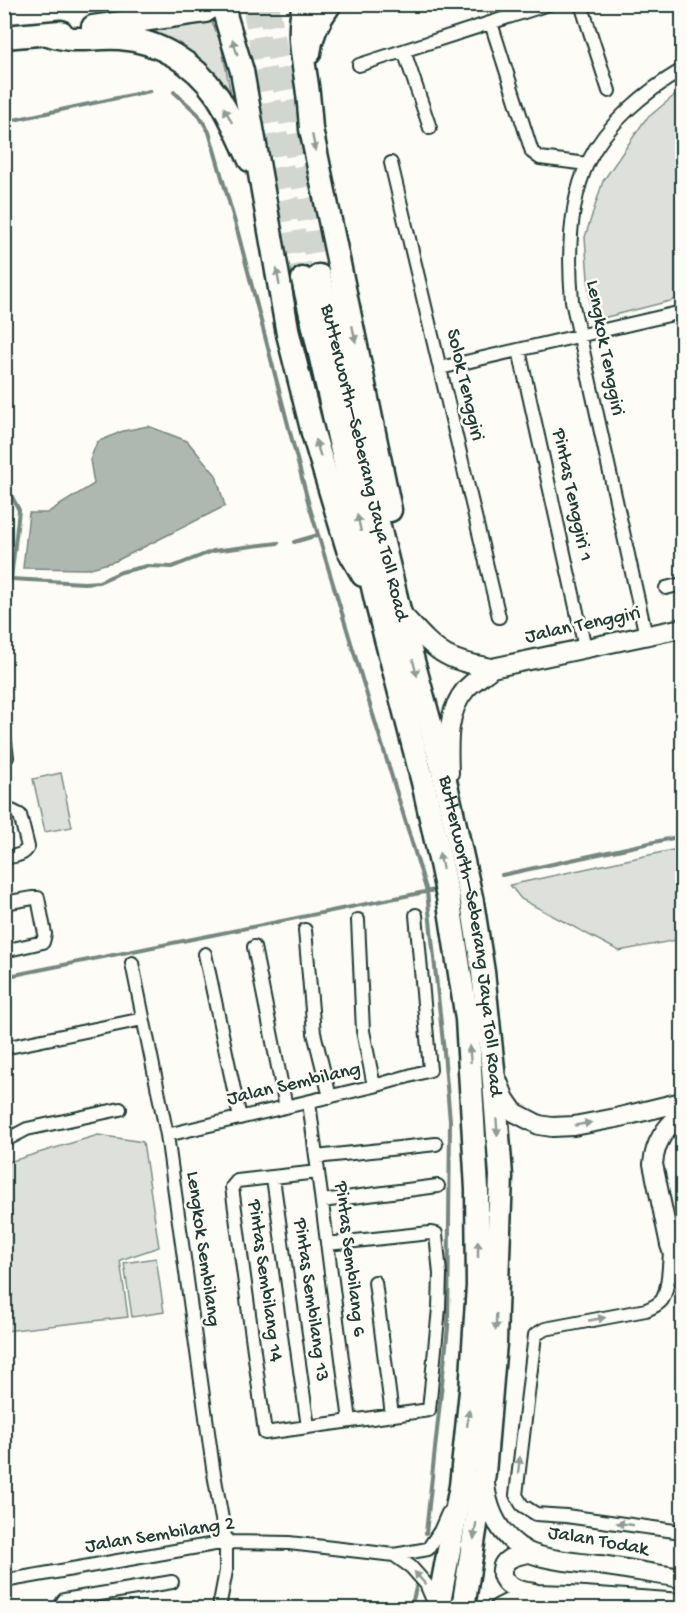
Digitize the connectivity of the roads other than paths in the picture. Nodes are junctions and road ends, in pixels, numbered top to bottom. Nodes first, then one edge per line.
1 (215, 4) edge
2 (224, 4) edge
3 (304, 4) edge
4 (330, 4) edge
5 (549, 4) edge
6 (581, 4) edge
7 (491, 23) junction
8 (48, 34) junction
9 (4, 38) edge
10 (404, 51) junction
11 (359, 65) dead end
12 (682, 70) edge
13 (307, 85) junction
14 (609, 91) dead end
15 (430, 128) dead end
16 (391, 163) dead end
17 (587, 164) junction
18 (263, 186) junction
19 (311, 278) tunnel mouth
20 (682, 312) edge
21 (579, 336) junction
22 (519, 350) junction
23 (440, 368) junction
24 (682, 584) edge
25 (666, 588) dead end
26 (390, 600) junction
27 (499, 617) dead end
28 (682, 628) edge
29 (646, 636) junction
30 (585, 648) junction
31 (492, 668) junction
32 (4, 736) edge
33 (6, 758) edge
34 (451, 806) junction
35 (8, 812) edge
36 (4, 858) edge
37 (4, 903) edge
38 (416, 915) dead end
39 (358, 920) dead end
40 (305, 930) dead end
41 (254, 947) dead end
42 (4, 951) edge
43 (205, 954) dead end
44 (132, 963) dead end
45 (143, 1019) junction
46 (4, 1048) edge
47 (493, 1069) junction
48 (374, 1086) junction
49 (330, 1097) junction
50 (309, 1102) junction
51 (682, 1102) edge
52 (286, 1107) junction
53 (120, 1109) dead end
54 (682, 1114) edge
55 (240, 1118) junction
56 (167, 1135) junction
57 (4, 1141) edge
58 (436, 1144) dead end
59 (316, 1157) junction
60 (318, 1172) junction
61 (273, 1178) junction
62 (438, 1186) dead end
63 (322, 1201) junction
64 (327, 1244) junction
65 (673, 1252) junction
66 (682, 1278) edge
67 (375, 1282) dead end
68 (392, 1415) junction
69 (350, 1421) junction
70 (308, 1427) junction
71 (484, 1473) junction
72 (461, 1486) junction
73 (682, 1532) edge
74 (226, 1542) junction
75 (529, 1553) junction
76 (394, 1555) junction
77 (682, 1578) edge
78 (4, 1581) edge
79 (172, 1582) dead end
80 (537, 1594) junction
81 (682, 1604) edge
82 (63, 1608) edge
83 (219, 1608) edge
84 (437, 1608) edge
85 (463, 1608) edge
86 (498, 1608) edge

1 - 8 highway
18 -> 2 highway
3 - 13 highway
4 - 13 highway
5 - 7 street
6 - 14 street
7 - 10 street
7 - 17 street
8 - 9 highway
18 -> 8 highway
10 - 11 street
10 - 15 street
12 - 17 street, Lengkok Tenggiri
13 -> 26 highway
16 - 23 street, Solok Tenggiri
17 - 21 street, Lengkok Tenggiri
26 -> 18 highway
19 - 26 highway, Butterworth–Seberang Jaya Toll Road
20 - 21 street
21 - 22 street
21 - 29 street, Lengkok Tenggiri
22 - 23 street
22 - 30 street, Pintas Tenggiri 1
23 - 27 street, Solok Tenggiri
24 - 25 street
26 - 31 street
26 -> 34 highway, Butterworth–Seberang Jaya Toll Road
72 -> 26 highway, Butterworth–Seberang Jaya Toll Road
28 - 29 street, Jalan Tenggiri
29 - 30 street, Jalan Tenggiri
30 - 31 street, Jalan Tenggiri
31 - 34 street
32 - 33 street
34 - 47 highway, Butterworth–Seberang Jaya Toll Road
35 - 36 street
37 - 42 street
38 - 48 street, Jalan Sembilang
39 - 48 street
40 - 49 street
41 - 52 street
43 - 55 street
44 - 45 street, Lengkok Sembilang
45 - 46 street
45 - 56 street, Lengkok Sembilang
47 -> 51 street
47 -> 71 highway, Butterworth–Seberang Jaya Toll Road
48 - 49 street, Jalan Sembilang
49 - 50 street, Jalan Sembilang
50 - 52 street, Jalan Sembilang
50 - 59 street, Pintas Sembilang 6
52 - 55 street, Jalan Sembilang
53 - 57 street
54 - 65 street
55 - 56 street, Jalan Sembilang
56 - 74 street, Lengkok Sembilang
58 - 59 street
59 - 60 street, Pintas Sembilang 6
60 - 61 street, Pintas Sembilang 14
60 - 63 street, Pintas Sembilang 6
61 - 70 street, Pintas Sembilang 13
61 - 70 street, Pintas Sembilang 14
62 - 63 street
63 - 64 street, Pintas Sembilang 6
64 - 68 street
64 - 69 street, Pintas Sembilang 6
65 - 66 street
73 -> 65 street
67 - 68 street
68 - 69 street
69 - 70 street
71 - 75 street, Jalan Todak
71 -> 85 highway, Butterworth–Seberang Jaya Toll Road
72 - 76 street, Jalan Sembilang 2
72 - 84 highway, Butterworth–Seberang Jaya Toll Road
74 - 76 street, Jalan Sembilang 2
74 - 78 street, Jalan Sembilang 2
74 - 83 street, Lengkok Sembilang
75 - 77 street, Jalan Todak
75 - 80 street
84 -> 76 street
79 - 82 street
80 - 81 street
80 - 86 street

